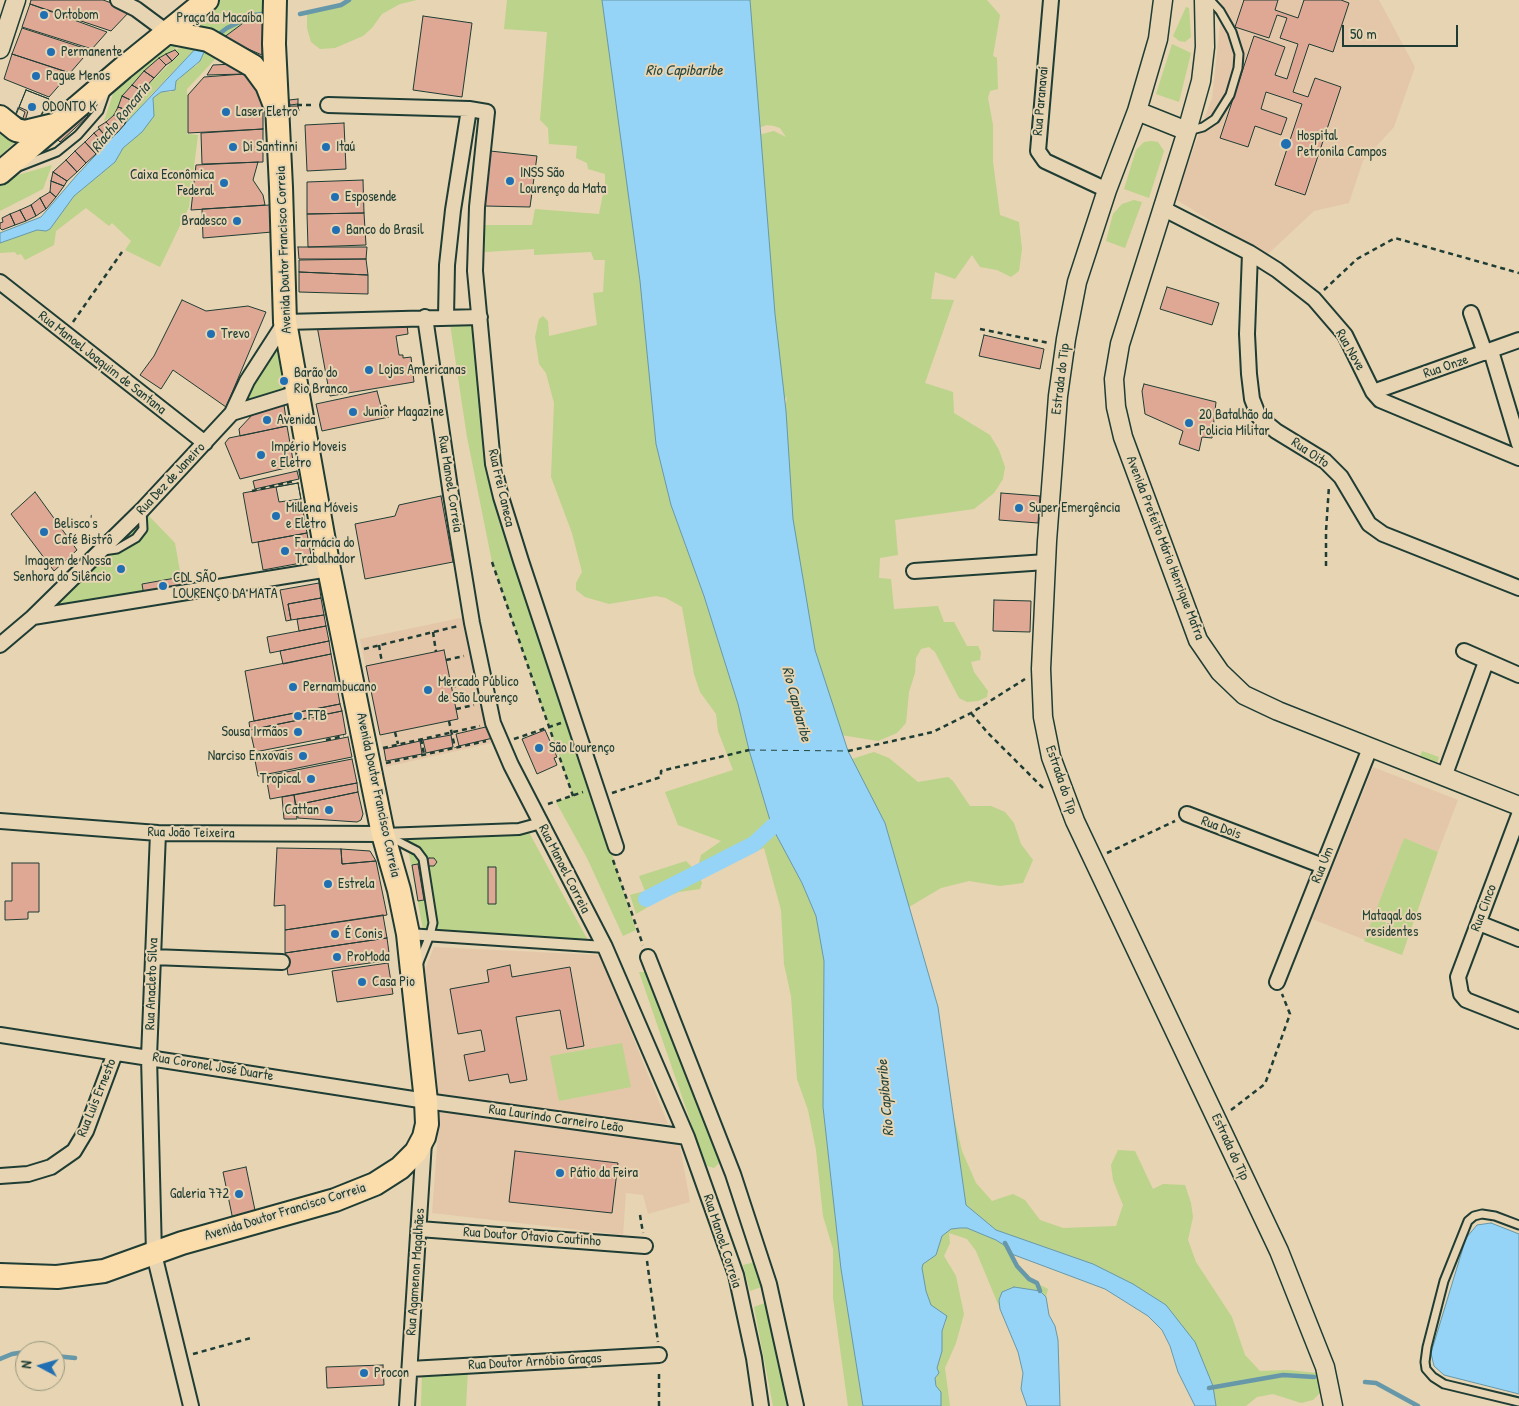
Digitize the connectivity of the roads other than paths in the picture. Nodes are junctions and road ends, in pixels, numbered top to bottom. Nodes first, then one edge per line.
1 (16, 0) edge
2 (118, 0) edge
3 (207, 0) edge
4 (275, 0) edge
5 (1052, 0) edge
6 (1163, 0) edge
7 (1204, 0) edge
8 (1210, 0) edge
9 (167, 32) junction
10 (0, 49) edge
11 (110, 79) junction
12 (328, 105) road end
13 (469, 109) junction
14 (278, 110) junction
15 (1137, 111) junction
16 (0, 117) edge
17 (58, 124) junction
18 (1187, 131) junction
19 (1, 173) edge
20 (1107, 190) junction
21 (1162, 208) junction
22 (1250, 253) junction
23 (0, 282) edge
24 (1471, 313) dead end
25 (425, 316) junction
26 (446, 317) junction
27 (480, 317) junction
28 (284, 322) junction
29 (1519, 340) edge
30 (1488, 352) junction
31 (297, 392) junction
32 (1373, 392) junction
33 (232, 413) junction
34 (205, 443) junction
35 (1519, 444) edge
36 (1519, 458) edge
37 (1046, 562) junction
38 (329, 569) junction
39 (914, 571) dead end
40 (1519, 588) edge
41 (33, 617) junction
42 (2, 641) edge
43 (1464, 651) dead end
44 (1486, 662) junction
45 (1519, 675) edge
46 (1370, 748) junction
47 (1444, 776) junction
48 (1519, 806) edge
49 (1187, 814) road end
50 (1519, 815) edge
51 (0, 821) edge
52 (541, 823) junction
53 (158, 833) junction
54 (383, 834) junction
55 (616, 847) road end
56 (1323, 866) junction
57 (1479, 923) junction
58 (408, 934) junction
59 (430, 935) junction
60 (1519, 939) edge
61 (605, 947) junction
62 (153, 957) junction
63 (648, 957) road end
64 (282, 962) dead end
65 (413, 979) junction
66 (1277, 982) road end
67 (1519, 1021) edge
68 (0, 1035) edge
69 (115, 1053) junction
70 (149, 1057) junction
71 (426, 1101) junction
72 (424, 1137) junction
73 (687, 1137) junction
74 (0, 1176) edge
75 (1519, 1225) edge
76 (419, 1229) junction
77 (644, 1246) road end
78 (154, 1254) junction
79 (0, 1275) edge
80 (660, 1355) road end
81 (410, 1370) junction
82 (1519, 1402) edge
83 (191, 1406) edge
84 (407, 1406) edge
85 (761, 1406) edge
86 (796, 1406) edge
87 (1333, 1406) edge

1 - 10 street
2 - 9 street
3 - 9 main road
4 - 14 main road, Avenida Doutor Francisco Correia
5 - 20 street, Rua Paranavaí
6 - 15 street, Estrada do Tip
7 - 18 street, Avenida Prefeito Mário Henrique Mafra
8 - 18 lane
9 - 11 main road
9 - 14 main road
11 - 17 main road
11 - 19 lane
12 - 13 street
13 - 26 street
13 - 27 street, Rua Frei Caneca
14 - 28 main road, Avenida Doutor Francisco Correia
15 - 18 street
15 - 20 street, Estrada do Tip
16 - 17 main road
17 - 19 main road
18 - 21 street, Avenida Prefeito Mário Henrique Mafra
20 - 37 street, Estrada do Tip
21 - 22 street, Rua Nove
21 - 46 street, Avenida Prefeito Mário Henrique Mafra
22 - 32 street, Rua Nove
22 - 40 street, Rua Oito
23 - 34 street, Rua Manoel Joaquim de Santana
24 - 30 street
25 - 26 street
25 - 28 street
25 - 52 street, Rua Manoel Correia
26 - 27 street
27 - 55 street, Rua Frei Caneca
28 - 31 main road, Avenida Doutor Francisco Correia
28 - 33 street, Rua Dez de Janeiro
29 - 30 street, Rua Onze
30 - 32 street, Rua Onze
30 - 35 street
31 - 33 street
31 - 38 main road, Avenida Doutor Francisco Correia
32 - 36 street, Rua Nove
33 - 34 street, Rua Dez de Janeiro
34 - 41 street, Rua Dez de Janeiro
37 - 39 street
37 - 87 street, Estrada do Tip
38 - 41 street
38 - 54 main road, Avenida Doutor Francisco Correia
41 - 42 street, Rua Dez de Janeiro
43 - 44 street
44 - 45 street
44 - 47 street
46 - 47 street, Avenida Prefeito Mário Henrique Mafra
46 - 56 street, Rua Um
47 - 48 street, Avenida Prefeito Mário Henrique Mafra
49 - 56 street, Rua Dois
50 - 57 street, Rua Cinco
51 - 53 street, Rua João Teixeira
52 - 54 street
52 - 61 street, Rua Manoel Correia
53 - 54 street, Rua João Teixeira
53 - 62 street, Rua Anacleto Silva
54 - 58 main road, Avenida Doutor Francisco Correia
54 - 59 lane
56 - 66 street, Rua Um
57 - 60 street
57 - 67 street, Rua Cinco
58 - 59 street
58 - 65 main road, Avenida Doutor Francisco Correia
59 - 61 street
59 - 65 lane
61 - 73 street, Rua Manoel Correia
62 - 64 street
62 - 70 street, Rua Anacleto Silva
63 - 86 street
65 - 71 main road, Avenida Doutor Francisco Correia
68 - 69 street, Rua Coronel José Duarte
69 - 70 street, Rua Coronel José Duarte
69 - 74 street, Rua Luís Ernesto
70 - 71 street, Rua Coronel José Duarte
70 - 78 street, Rua Anacleto Silva
71 - 72 main road, Avenida Doutor Francisco Correia
71 - 73 street, Rua Laurindo Carneiro Leão
72 - 76 street, Rua Agamenon Magalhães
72 - 78 main road, Avenida Doutor Francisco Correia
73 - 85 street, Rua Manoel Correia
75 - 82 lane
76 - 77 street, Rua Doutor Otavio Coutinho
76 - 81 street, Rua Agamenon Magalhães
78 - 79 main road, Avenida Doutor Francisco Correia
78 - 83 street, Rua Anacleto Silva
80 - 81 street, Rua Doutor Arnóbio Graças
81 - 84 street, Rua Agamenon Magalhães

